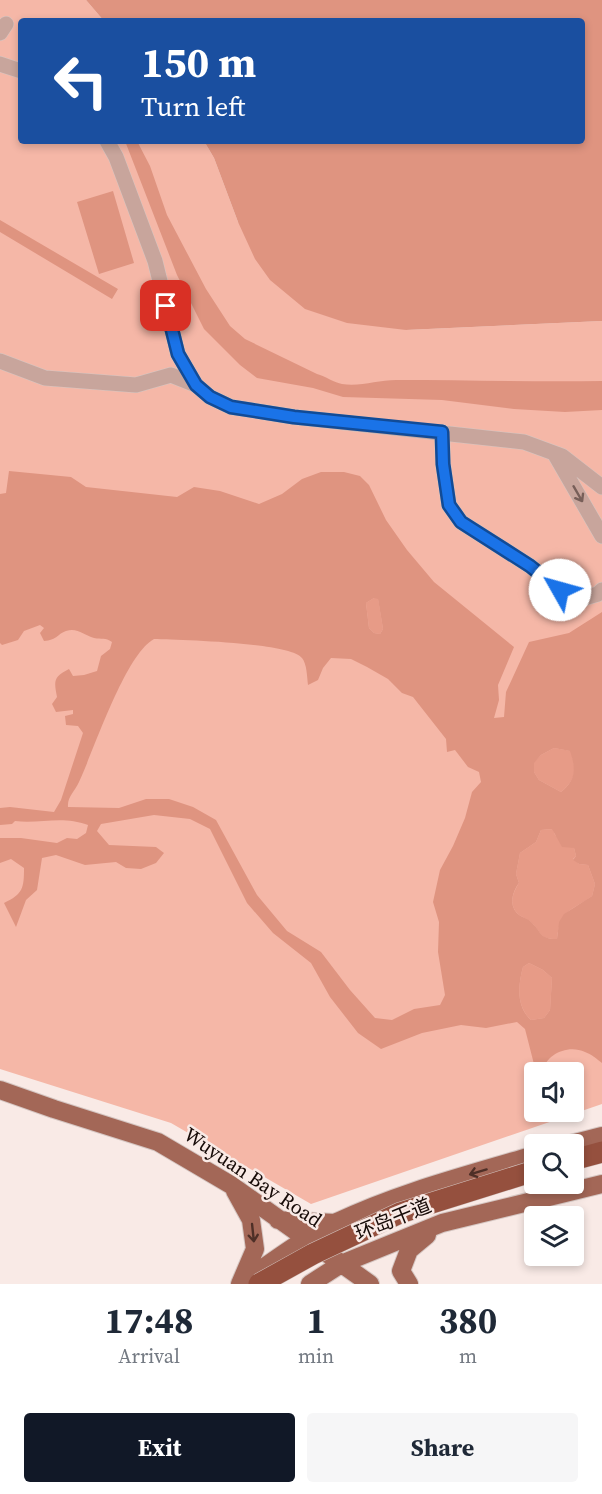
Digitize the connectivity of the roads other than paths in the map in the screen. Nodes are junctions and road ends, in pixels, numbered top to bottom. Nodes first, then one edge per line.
1 (0, 64) edge
2 (18, 70) edge
3 (109, 144) edge
4 (178, 354) junction
5 (0, 361) edge
6 (158, 380) junction
7 (196, 385) junction
8 (442, 432) junction
9 (554, 453) junction
10 (602, 487) edge
11 (602, 536) edge
12 (602, 590) edge
13 (0, 1090) edge
14 (602, 1136) edge
15 (584, 1141) edge
16 (602, 1152) edge
17 (584, 1157) edge
18 (524, 1158) edge
19 (602, 1167) edge
20 (584, 1171) edge
21 (524, 1174) edge
22 (602, 1184) edge
23 (231, 1185) junction
24 (524, 1188) edge
25 (278, 1220) junction
26 (335, 1223) junction
27 (442, 1223) junction
28 (306, 1240) junction
29 (341, 1264) junction
30 (240, 1284) edge
31 (259, 1284) edge
32 (287, 1284) edge
33 (310, 1284) edge
34 (370, 1284) edge
35 (409, 1284) edge

1 - 2 street
3 - 4 street
4 - 6 street
4 - 7 street
5 - 6 street
6 - 7 street
7 - 8 street
8 - 9 street
8 - 12 street
9 - 10 street
9 -> 11 street
13 - 23 main road, Wuyuan Bay Road
14 - 15 main road
16 - 17 highway
18 -> 26 main road
19 - 20 highway
21 - 31 highway, 环岛干道, bridge
22 - 27 main road
23 - 25 main road, Wuyuan Bay Road
23 -> 30 main road
24 - 32 highway, 环岛干道
25 - 26 main road
25 - 28 main road, Wuyuan Bay Road
26 - 28 main road
27 - 29 main road
27 - 35 main road
28 - 29 main road, Wuyuan Bay Road
28 - 30 main road
29 - 33 main road
29 - 34 main road, Wuyuan Bay Road

